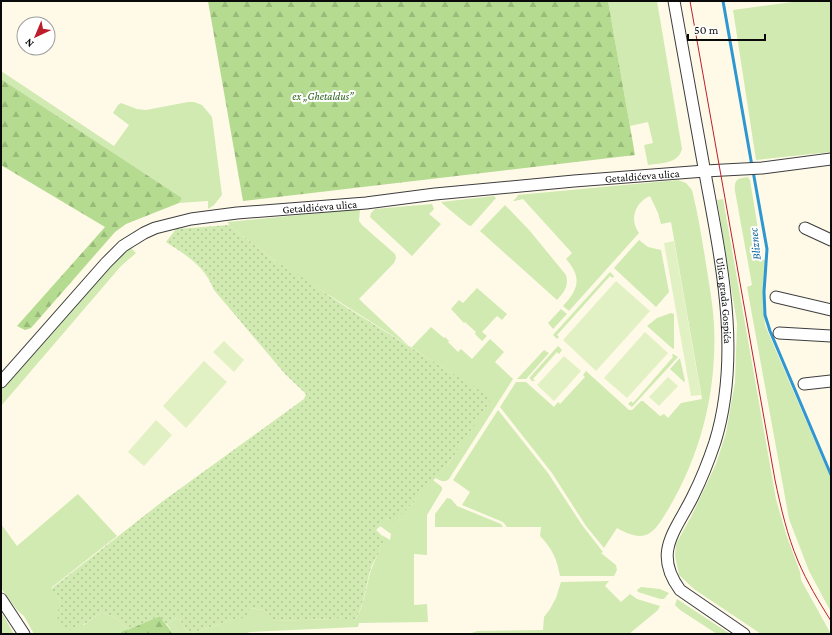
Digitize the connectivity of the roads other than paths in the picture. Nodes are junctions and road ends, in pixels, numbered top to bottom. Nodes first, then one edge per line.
1 (674, 1) edge
2 (831, 159) edge
3 (705, 171) junction
4 (805, 228) dead end
5 (831, 240) edge
6 (776, 297) dead end
7 (831, 310) edge
8 (779, 333) dead end
9 (831, 336) edge
10 (831, 381) edge
11 (1, 382) edge
12 (804, 384) dead end
13 (1, 599) edge
14 (24, 634) edge
15 (744, 634) edge

1 - 3 street, Ulica grada Gospića
2 - 3 street, Getaldićeva ulica
3 - 11 street, Getaldićeva ulica
3 - 15 street, Ulica grada Gospića
4 - 5 street
6 - 7 street
8 - 9 street
10 - 12 street
13 - 14 street

